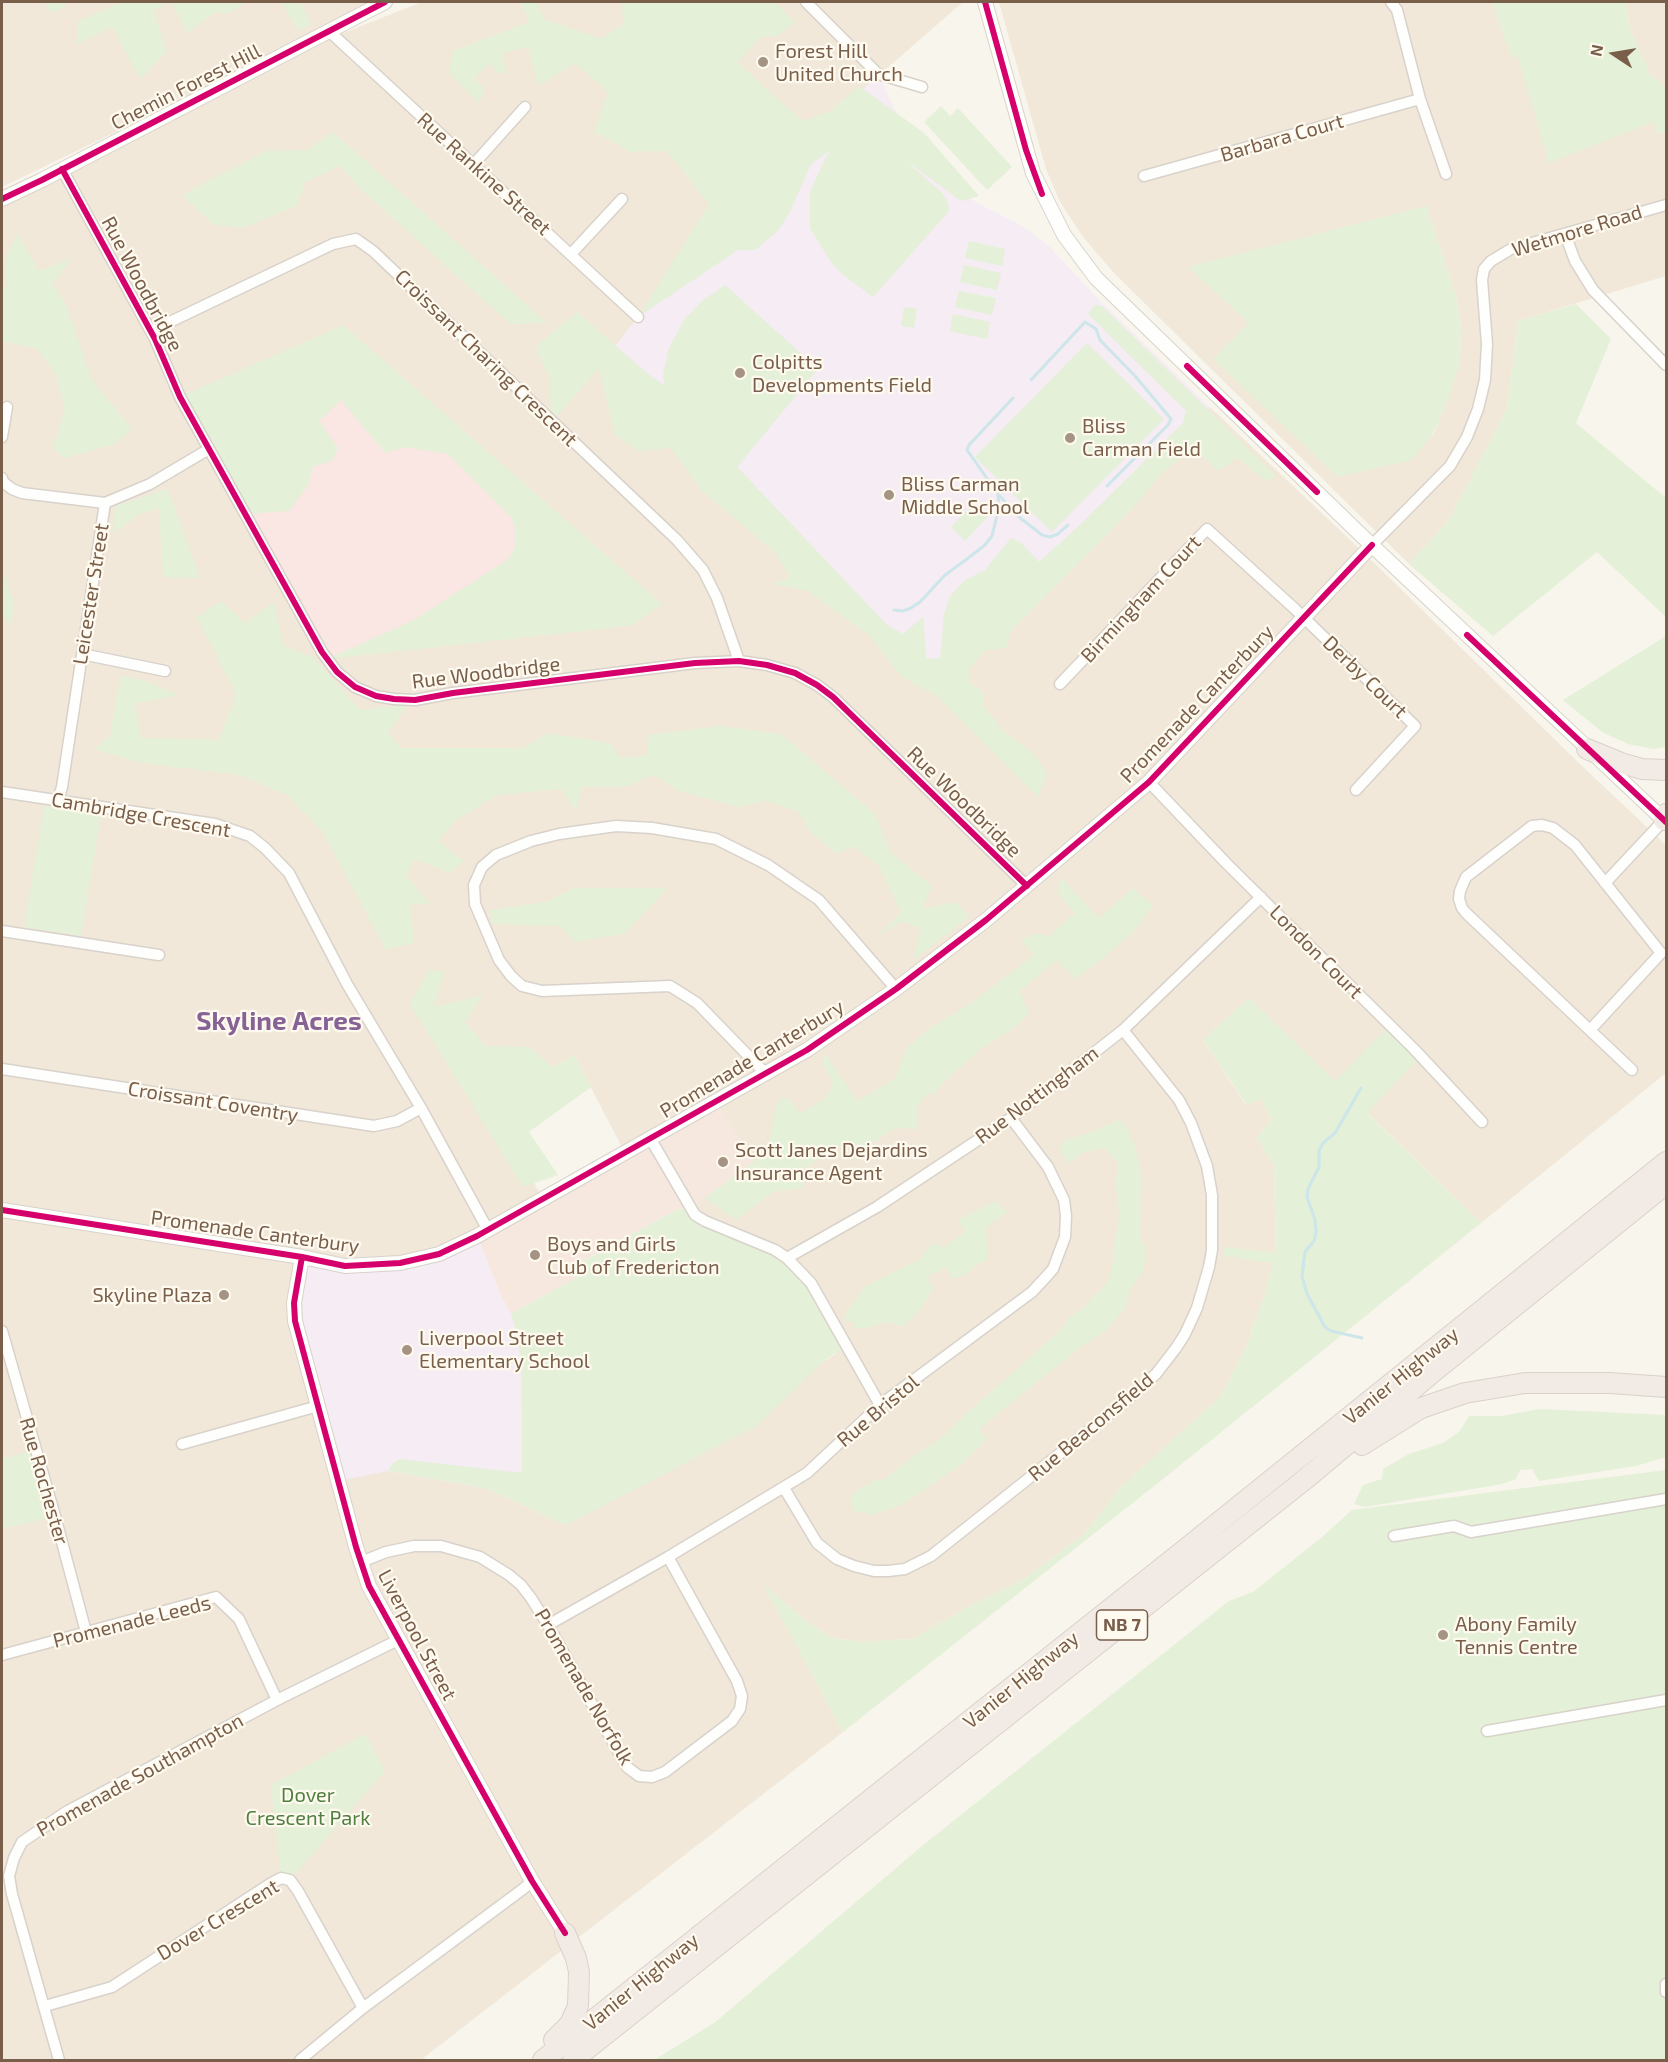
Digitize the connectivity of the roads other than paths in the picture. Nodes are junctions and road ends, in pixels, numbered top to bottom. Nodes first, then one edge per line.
1 (385, 2) edge
2 (806, 2) edge
3 (985, 2) edge
4 (1391, 2) edge
5 (329, 31) junction
6 (922, 87) dead end
7 (1420, 99) junction
8 (525, 107) dead end
9 (473, 165) junction
10 (62, 169) junction
11 (1446, 174) dead end
12 (1144, 176) dead end
13 (2, 199) edge
14 (622, 199) dead end
15 (1666, 205) edge
16 (1565, 234) junction
17 (571, 254) junction
18 (638, 317) dead end
19 (151, 331) junction
20 (1666, 365) edge
21 (7, 407) dead end
22 (2, 437) edge
23 (208, 449) junction
24 (2, 478) edge
25 (105, 503) junction
26 (1372, 545) junction
27 (1303, 617) junction
28 (82, 654) junction
29 (739, 662) junction
30 (165, 671) dead end
31 (1060, 684) dead end
32 (1587, 749) junction
33 (1666, 770) edge
34 (1149, 782) junction
35 (1356, 790) dead end
36 (2, 792) edge
37 (58, 800) junction
38 (1666, 819) edge
39 (1605, 883) junction
40 (1027, 886) junction
41 (1261, 897) junction
42 (2, 931) edge
43 (159, 955) dead end
44 (1664, 956) edge
45 (896, 989) junction
46 (1123, 1030) junction
47 (1590, 1030) junction
48 (2, 1069) edge
49 (1632, 1070) dead end
50 (765, 1073) junction
51 (421, 1108) junction
52 (1011, 1118) junction
53 (1482, 1122) dead end
54 (650, 1138) junction
55 (1666, 1162) edge
56 (1666, 1184) edge
57 (2, 1210) edge
58 (488, 1230) junction
59 (302, 1257) junction
60 (787, 1258) junction
61 (2, 1332) edge
62 (1666, 1387) edge
63 (879, 1405) junction
64 (318, 1406) junction
65 (182, 1444) dead end
66 (1303, 1481) junction
67 (784, 1488) junction
68 (1666, 1499) edge
69 (1394, 1536) dead end
70 (668, 1557) junction
71 (361, 1562) junction
72 (548, 1625) junction
73 (86, 1632) junction
74 (398, 1640) junction
75 (2, 1655) edge
76 (277, 1700) junction
77 (1666, 1700) edge
78 (1487, 1731) dead end
79 (532, 1881) junction
80 (565, 1933) joint
81 (1666, 1984) edge
82 (1666, 1992) edge
83 (45, 2006) junction
84 (363, 2008) junction
85 (59, 2061) edge
86 (300, 2061) edge
87 (533, 2061) edge
88 (543, 2061) edge
89 (573, 2061) edge

1 - 5 street, Chemin Forest Hill
2 - 6 street
3 - 26 street
4 - 7 street
5 - 9 street, Rue Rankine Street
5 - 10 street, Chemin Forest Hill
7 - 11 street
7 - 12 street, Barbara Court
8 - 9 street
9 - 17 street, Rue Rankine Street
10 - 13 street, Chemin Forest Hill
10 - 19 street, Rue Woodbridge
14 - 17 street
15 - 16 street, Wetmore Road
16 - 20 street
16 - 26 street, Wetmore Road
17 - 18 street, Rue Rankine Street
19 - 23 street, Rue Woodbridge
19 - 29 street, Croissant Charing Crescent
21 - 22 street
23 - 25 street, Leicester Street
23 - 29 street, Rue Woodbridge
24 - 25 street
25 - 28 street, Leicester Street
26 - 27 street, Promenade Canterbury
26 - 32 street
27 - 31 street, Birmingham Court
27 - 34 street, Promenade Canterbury
27 - 35 street, Derby Court
28 - 30 street
28 - 37 street, Leicester Street
29 - 40 street, Rue Woodbridge
32 - 33 highway
32 - 38 street
34 - 40 street, Promenade Canterbury
34 - 41 street, London Court
36 - 37 street, Cambridge Crescent
37 - 51 street, Cambridge Crescent
38 - 39 street
39 - 44 street
39 - 47 street
40 - 45 street, Promenade Canterbury
41 - 46 street, Rue Nottingham
41 - 53 street, London Court
42 - 43 street
44 - 47 street
45 - 50 street, Promenade Canterbury
45 - 50 street
46 - 52 street, Rue Nottingham
46 - 67 street, Rue Beaconsfield
47 - 49 street
48 - 51 street, Croissant Coventry
50 - 54 street, Promenade Canterbury
51 - 58 street, Cambridge Crescent
52 - 60 street, Rue Nottingham
52 - 63 street, Rue Bristol
54 - 58 street, Promenade Canterbury
54 - 60 street
55 - 88 highway, Vanier Highway / NB 7
56 - 66 highway, Vanier Highway / NB 7
57 - 59 street, Promenade Canterbury
58 - 59 street, Promenade Canterbury
59 - 64 street, Liverpool Street
60 - 63 street
61 - 73 street, Rue Rochester
62 - 66 highway
63 - 67 street, Rue Bristol
64 - 65 street
64 - 71 street, Liverpool Street
66 - 89 highway, Vanier Highway / NB 7
67 - 70 street, Rue Bristol
68 - 69 street
70 - 72 street, Rue Bristol
70 - 72 street, Promenade Norfolk
71 - 72 street, Promenade Norfolk
71 - 74 street, Liverpool Street
73 - 75 street, Promenade Leeds
73 - 76 street, Promenade Leeds
74 - 76 street, Promenade Southampton
74 - 79 street, Liverpool Street
76 - 83 street, Promenade Southampton
77 - 78 street
79 - 80 street, Liverpool Street
79 - 84 street
80 - 87 highway
81 - 82 street
83 - 84 street, Dover Crescent
83 - 85 street, Promenade Southampton
84 - 86 street

